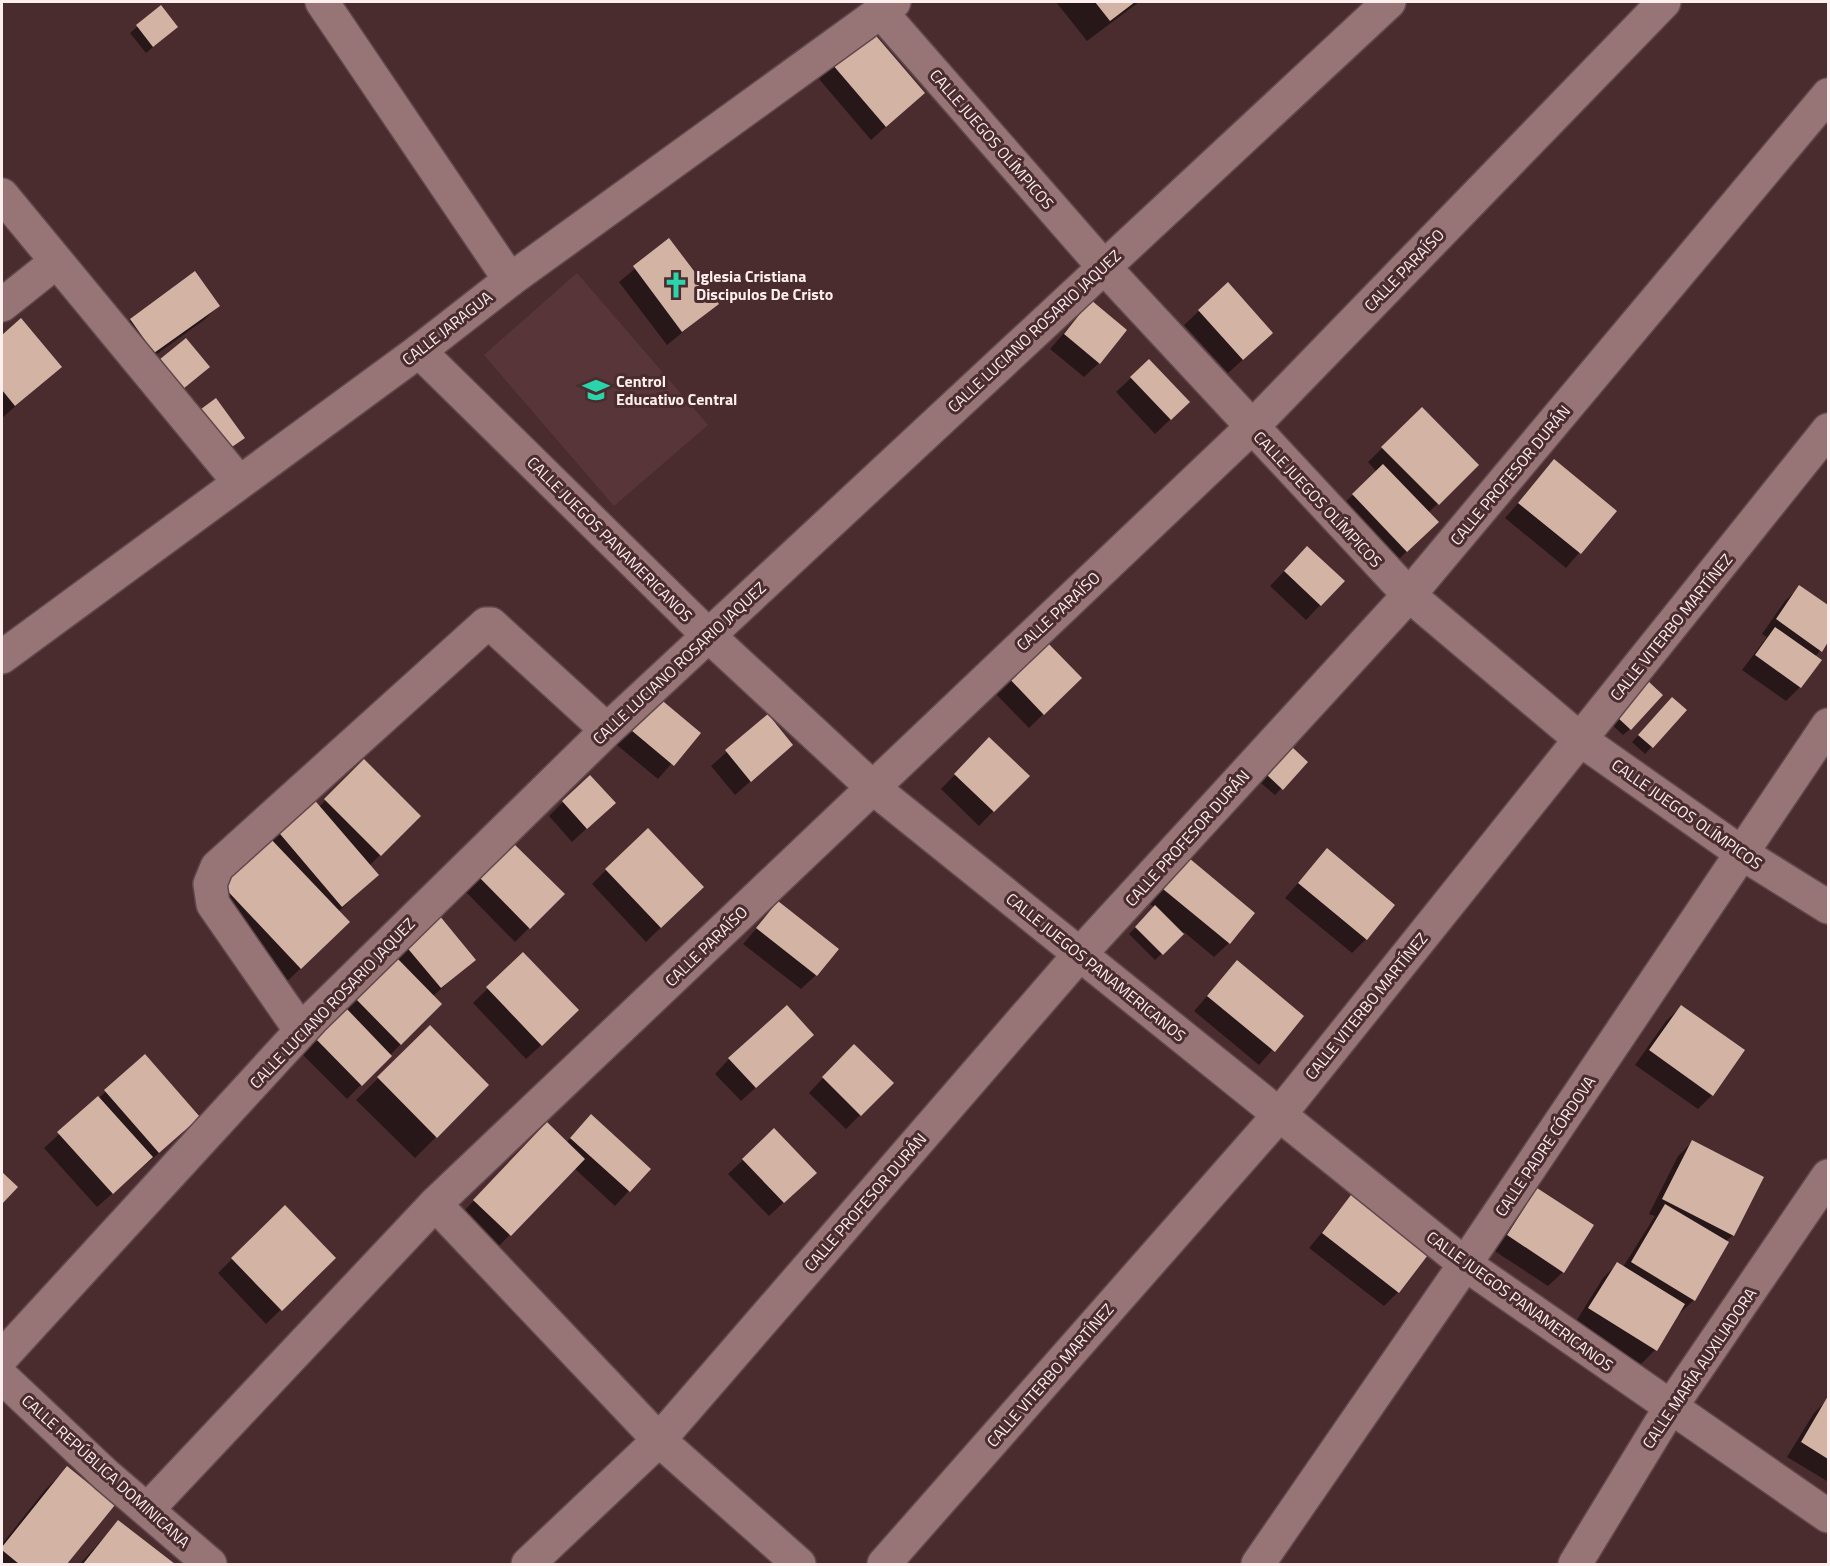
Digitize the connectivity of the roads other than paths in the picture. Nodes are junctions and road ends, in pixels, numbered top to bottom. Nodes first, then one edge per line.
1 (322, 2) edge
2 (1389, 2) edge
3 (1664, 2) edge
4 (887, 6) edge
5 (1828, 95) edge
6 (2, 195) edge
7 (56, 262) junction
8 (1103, 266) junction
9 (510, 280) junction
10 (2, 305) edge
11 (419, 351) junction
12 (1251, 428) junction
13 (1828, 430) edge
14 (238, 482) junction
15 (1409, 596) junction
16 (709, 636) junction
17 (2, 657) edge
18 (1828, 725) edge
19 (607, 730) junction
20 (1581, 740) junction
21 (872, 787) junction
22 (1743, 854) junction
23 (1828, 907) edge
24 (1080, 954) junction
25 (301, 1031) junction
26 (1280, 1114) junction
27 (1828, 1176) edge
28 (435, 1204) junction
29 (1465, 1264) junction
30 (2, 1357) edge
31 (2, 1377) edge
32 (1670, 1408) junction
33 (658, 1440) junction
34 (148, 1509) junction
35 (1828, 1516) edge
36 (210, 1564) edge
37 (528, 1564) edge
38 (799, 1564) edge
39 (884, 1564) edge
40 (1258, 1564) edge
41 (1575, 1564) edge

1 - 9 street
2 - 8 street, CALLE LUCIANO ROSARIO JAQUEZ
3 - 12 street, CALLE PARAÍSO
4 - 8 street, CALLE JUEGOS OLÍMPICOS
4 - 9 street, CALLE JARAGUA
5 - 15 street, CALLE PROFESOR DURÁN
6 - 7 street
7 - 10 street
7 - 14 street
8 - 12 street, CALLE JUEGOS OLÍMPICOS
8 - 16 street, CALLE LUCIANO ROSARIO JAQUEZ
9 - 11 street, CALLE JARAGUA
11 - 14 street, CALLE JARAGUA
11 - 16 street, CALLE JUEGOS PANAMERICANOS
12 - 15 street, CALLE JUEGOS OLÍMPICOS
12 - 21 street, CALLE PARAÍSO
13 - 20 street, CALLE VITERBO MARTÍNEZ
14 - 17 street, CALLE JARAGUA
15 - 20 street, CALLE JUEGOS OLÍMPICOS
15 - 24 street, CALLE PROFESOR DURÁN
16 - 19 street, CALLE LUCIANO ROSARIO JAQUEZ
16 - 21 street, CALLE JUEGOS PANAMERICANOS
18 - 22 street, CALLE PADRE CÓRDOVA
19 - 25 street, CALLE LUCIANO ROSARIO JAQUEZ
19 - 25 street
20 - 22 street, CALLE JUEGOS OLÍMPICOS
20 - 26 street, CALLE VITERBO MARTÍNEZ
21 - 24 street, CALLE JUEGOS PANAMERICANOS
21 - 28 street, CALLE PARAÍSO
22 - 23 street, CALLE JUEGOS OLÍMPICOS
22 - 29 street, CALLE PADRE CÓRDOVA
24 - 26 street, CALLE JUEGOS PANAMERICANOS
24 - 33 street, CALLE PROFESOR DURÁN
25 - 30 street, CALLE LUCIANO ROSARIO JAQUEZ
26 - 29 street, CALLE JUEGOS PANAMERICANOS
26 - 39 street, CALLE VITERBO MARTÍNEZ
27 - 32 street, CALLE MARÍA AUXILIADORA
28 - 33 street
28 - 34 street, CALLE PARAÍSO
29 - 32 street, CALLE JUEGOS PANAMERICANOS
29 - 40 street, CALLE PADRE CÓRDOVA
31 - 34 street, CALLE REPÚBLICA DOMINICANA
32 - 35 street, CALLE JUEGOS PANAMERICANOS
32 - 41 street, CALLE MARÍA AUXILIADORA
33 - 37 street, CALLE PROFESOR DURÁN
33 - 38 street
34 - 36 street, CALLE REPÚBLICA DOMINICANA

